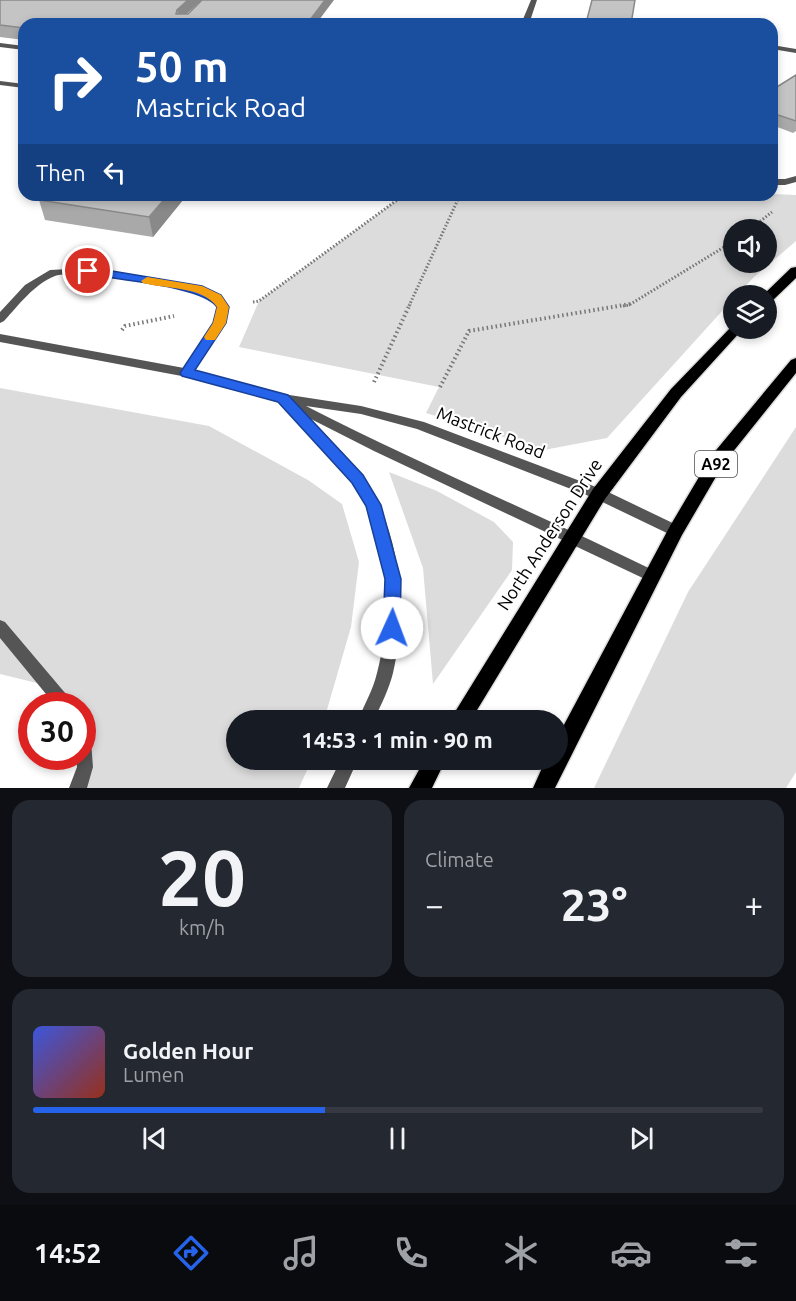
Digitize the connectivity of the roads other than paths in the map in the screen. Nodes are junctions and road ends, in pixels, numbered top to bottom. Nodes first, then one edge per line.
1 (534, 0) edge
2 (527, 18) edge
3 (0, 45) edge
4 (18, 47) edge
5 (778, 48) edge
6 (796, 51) edge
7 (0, 83) edge
8 (18, 85) edge
9 (796, 179) edge
10 (778, 182) edge
11 (796, 271) edge
12 (777, 289) edge
13 (0, 319) edge
14 (0, 338) edge
15 (726, 339) edge
16 (796, 363) edge
17 (187, 373) junction
18 (283, 398) junction
19 (599, 494) junction
20 (676, 531) junction
21 (573, 536) junction
22 (652, 576) junction
23 (0, 627) edge
24 (54, 692) edge
25 (370, 710) edge
26 (466, 710) edge
27 (568, 739) edge
28 (84, 770) edge
29 (345, 770) edge
30 (430, 770) edge
31 (552, 770) edge
32 (78, 788) edge
33 (336, 788) edge
34 (420, 788) edge
35 (544, 788) edge

1 - 2 street
3 - 4 street
5 - 6 street
7 - 8 street
9 - 10 street
11 - 12 main road
13 - 17 street
14 - 17 street, Mastrick Road
15 - 19 main road, North Anderson Drive
16 - 20 main road, A92
17 - 18 street, Mastrick Road
18 - 19 street, Mastrick Road
18 - 21 street, Mastrick Road
18 - 25 street
19 - 20 street, Mastrick Road
19 - 21 main road, North Anderson Drive
20 - 22 main road, A92
21 - 22 street, Mastrick Road
21 - 26 main road, North Anderson Drive
22 - 27 main road, A92
23 - 24 street
28 - 32 street
29 - 33 street
30 - 34 main road
31 - 35 main road, A92

